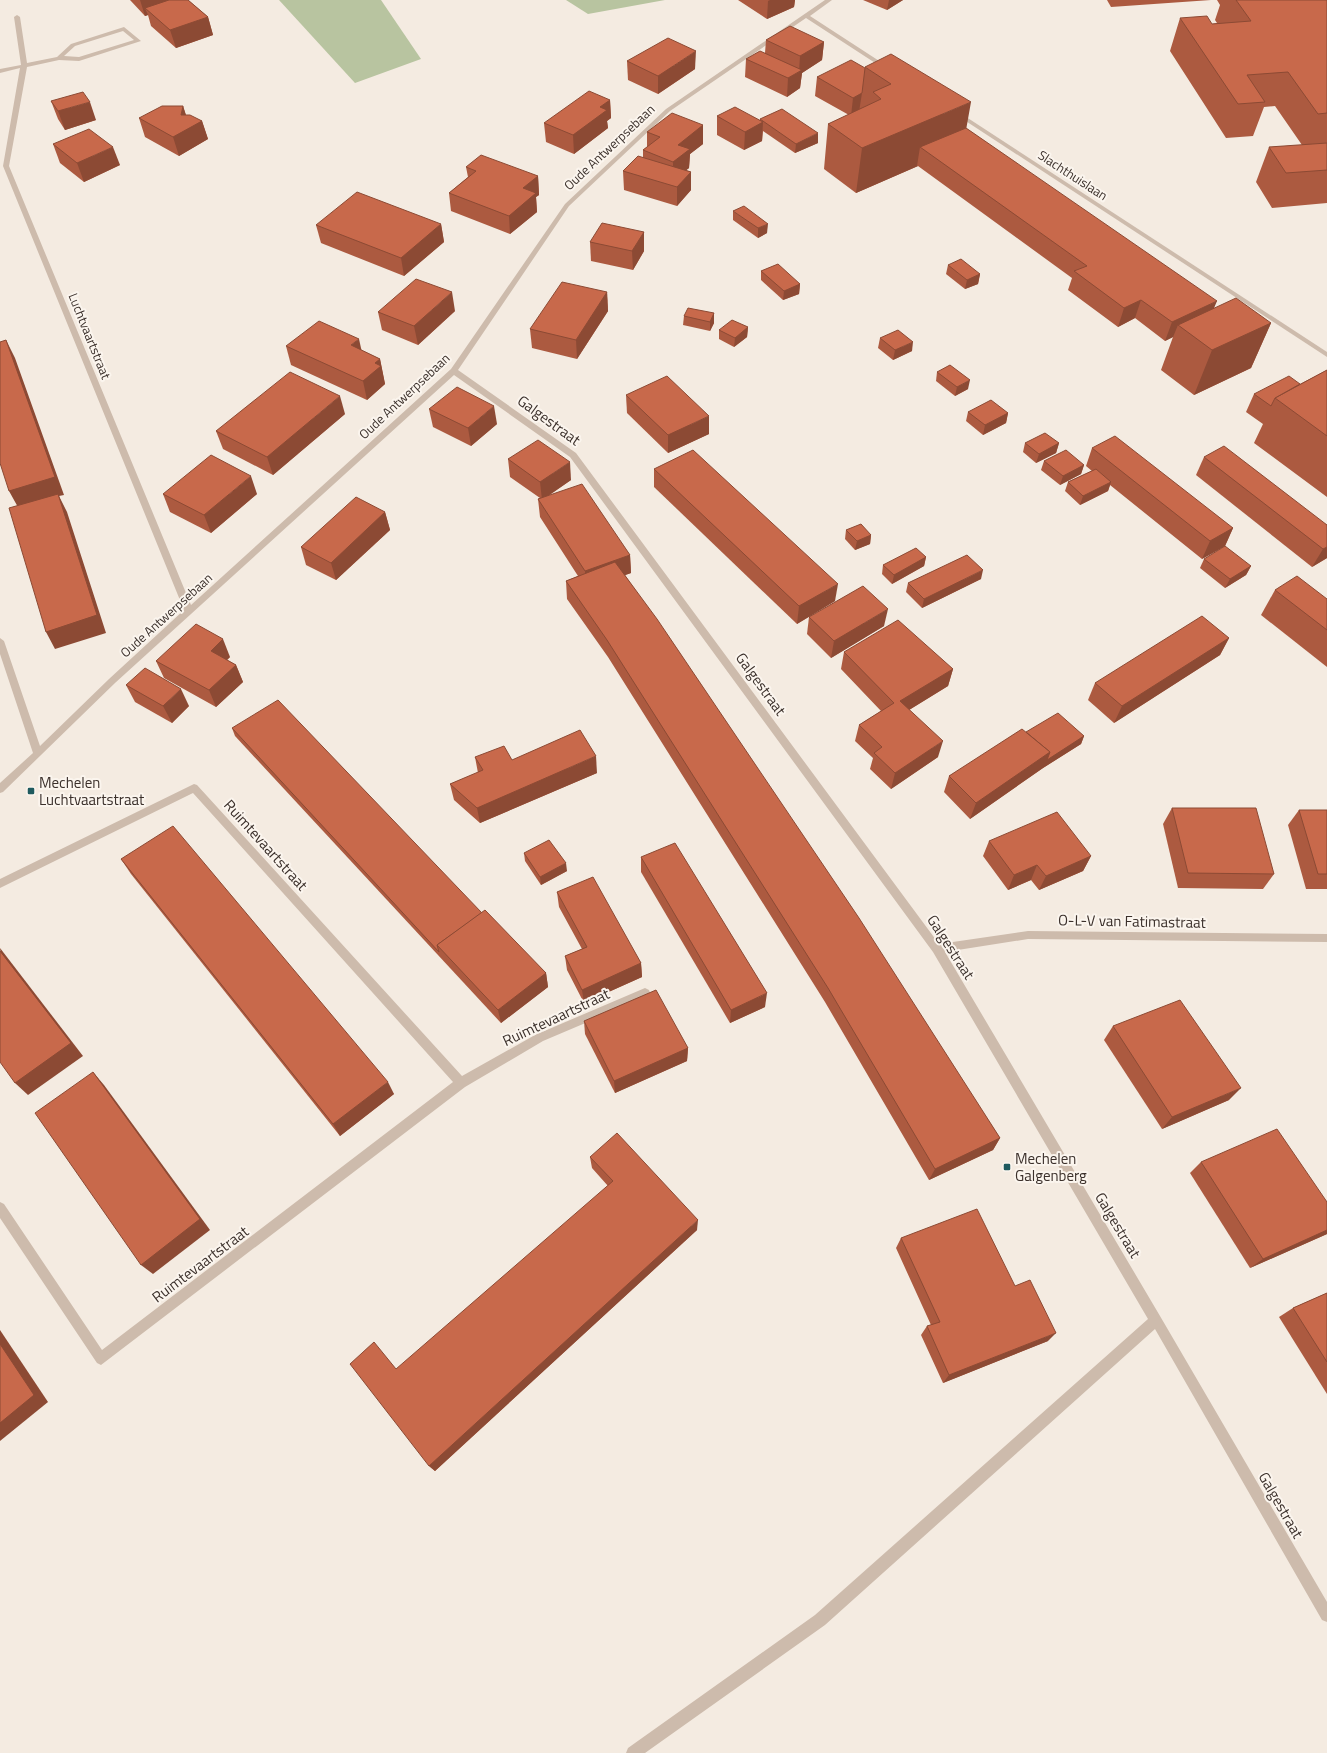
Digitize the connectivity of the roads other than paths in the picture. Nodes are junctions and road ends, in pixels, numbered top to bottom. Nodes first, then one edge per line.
1 (829, 0) edge
2 (805, 15) junction
3 (17, 17) dead end
4 (59, 58) junction
5 (24, 65) junction
6 (0, 71) edge
7 (892, 72) edge
8 (952, 111) edge
9 (1327, 355) edge
10 (454, 370) junction
11 (189, 611) junction
12 (0, 641) edge
13 (38, 754) junction
14 (0, 789) edge
15 (0, 884) edge
16 (1327, 938) edge
17 (937, 949) junction
18 (645, 992) dead end
19 (461, 1083) junction
20 (0, 1208) edge
21 (1156, 1320) junction
22 (1327, 1615) edge
23 (633, 1753) edge

1 - 2 street, Oude Antwerpsebaan
2 - 7 street
2 - 10 street, Oude Antwerpsebaan
3 - 5 street, Luchtvaartstraat
4 - 4 street
4 - 5 street
5 - 6 street
5 - 11 street, Luchtvaartstraat
8 - 9 street, Slachthuislaan
10 - 11 street, Oude Antwerpsebaan
10 - 17 street, Galgestraat
11 - 13 street, Oude Antwerpsebaan
12 - 13 street
13 - 14 street, Oude Antwerpsebaan
15 - 19 street, Ruimtevaartstraat
16 - 17 street, O-L-V van Fatimastraat
17 - 21 street, Galgestraat
18 - 19 street, Ruimtevaartstraat
19 - 20 street, Ruimtevaartstraat
21 - 22 street, Galgestraat
21 - 23 street

